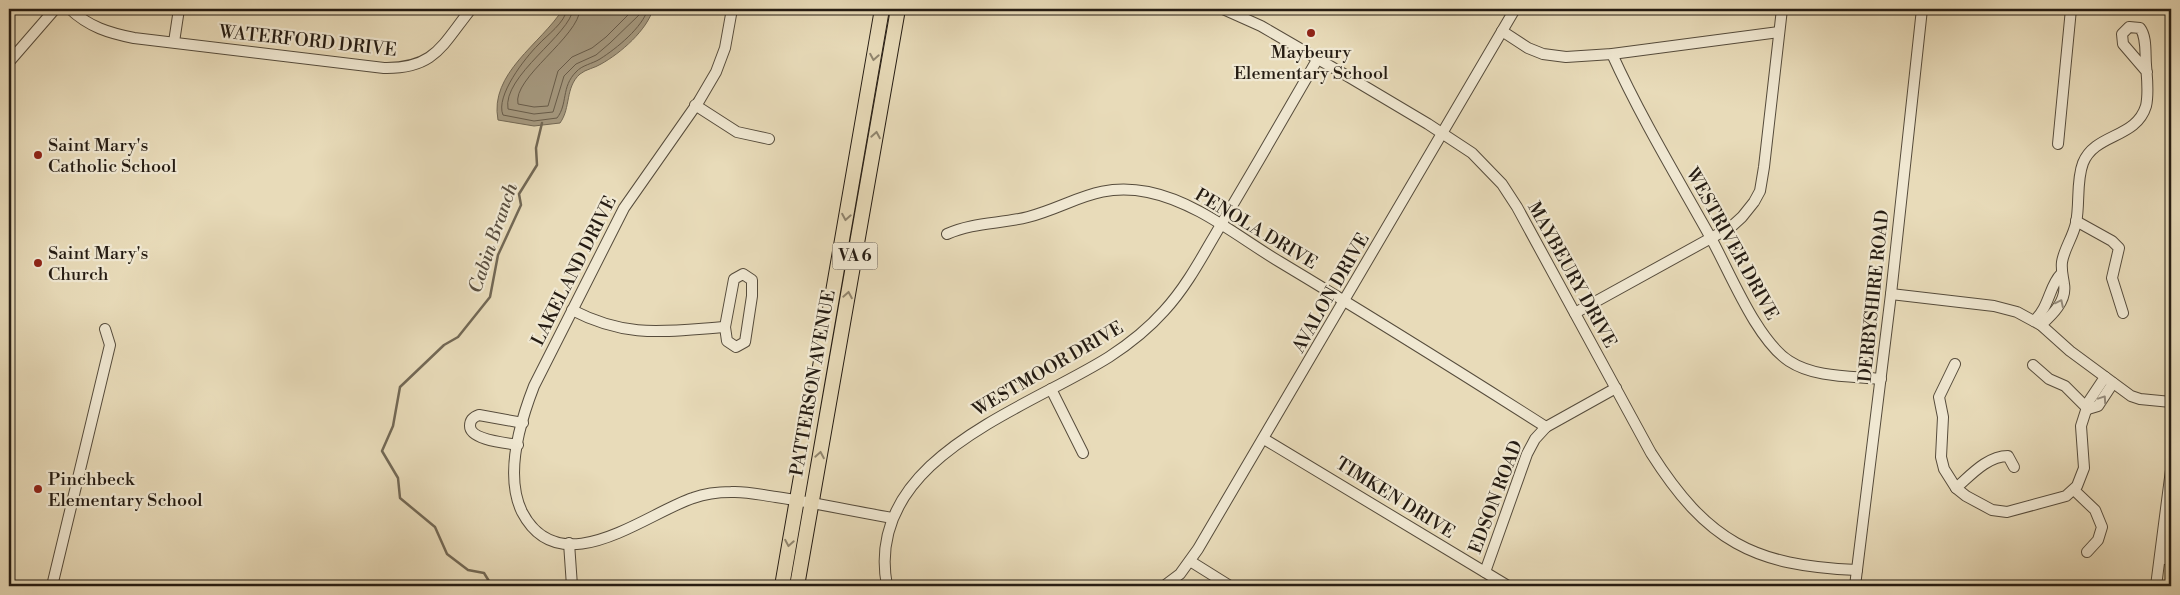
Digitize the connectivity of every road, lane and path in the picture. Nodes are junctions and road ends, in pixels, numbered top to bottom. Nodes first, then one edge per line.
1 (55, 9) edge
2 (70, 9) edge
3 (179, 9) edge
4 (471, 9) edge
5 (732, 9) edge
6 (882, 9) edge
7 (898, 9) edge
8 (1223, 9) edge
9 (1515, 9) edge
10 (1782, 9) edge
11 (1922, 9) edge
12 (2071, 9) edge
13 (1502, 32) junction
14 (1779, 32) junction
15 (174, 42) junction
16 (1612, 54) junction
17 (1317, 60) junction
18 (9, 62) edge
19 (2147, 72) dead end
20 (695, 105) junction
21 (1443, 133) junction
22 (769, 139) dead end
23 (2058, 144) dead end
24 (2076, 221) junction
25 (1220, 226) junction
26 (947, 234) dead end
27 (1711, 239) junction
28 (1891, 294) junction
29 (1345, 302) junction
30 (572, 310) junction
31 (1575, 313) junction
32 (2123, 313) dead end
33 (2037, 323) junction
34 (725, 327) junction
35 (105, 329) dead end
36 (1955, 364) dead end
37 (2033, 365) dead end
38 (1881, 379) junction
39 (2109, 380) junction
40 (1616, 388) junction
41 (1051, 389) junction
42 (2171, 402) edge
43 (2088, 409) junction
44 (523, 423) junction
45 (1546, 427) junction
46 (1264, 439) junction
47 (518, 445) junction
48 (1083, 452) dead end
49 (2014, 467) dead end
50 (2171, 470) edge
51 (1956, 488) junction
52 (2074, 490) junction
53 (797, 500) junction
54 (811, 503) junction
55 (892, 518) junction
56 (569, 543) junction
57 (2087, 552) dead end
58 (2160, 558) junction
59 (2171, 560) edge
60 (1190, 561) junction
61 (1857, 570) junction
62 (1485, 572) junction
63 (52, 586) edge
64 (572, 586) edge
65 (782, 586) edge
66 (797, 586) edge
67 (887, 586) edge
68 (1164, 586) edge
69 (1230, 586) edge
70 (1508, 586) edge
71 (1855, 586) edge
72 (2156, 586) edge

1 - 18 street
2 - 15 street, WATERFORD DRIVE
3 - 15 street
4 - 15 street, WATERFORD DRIVE
5 - 20 street, LAKELAND DRIVE
6 -> 53 main road, PATTERSON AVENUE / VA 6
54 -> 7 main road, PATTERSON AVENUE / VA 6
8 - 17 street, MAYBEURY DRIVE
9 - 13 street, AVALON DRIVE
10 - 14 street
11 - 28 street, DERBYSHIRE ROAD
12 - 23 street
13 - 16 street
13 - 21 street, AVALON DRIVE
14 - 16 street
14 - 27 street
16 - 27 street, WESTRIVER DRIVE
17 - 21 street, MAYBEURY DRIVE
17 - 25 street, WESTMOOR DRIVE
19 - 24 street
20 - 22 street
20 - 30 street, LAKELAND DRIVE
21 - 29 street, AVALON DRIVE
21 - 31 street, MAYBEURY DRIVE
24 - 32 street
24 - 33 street
25 - 26 street, PENOLA DRIVE
25 - 29 street, PENOLA DRIVE
25 - 41 street, WESTMOOR DRIVE
27 - 31 street
27 - 38 street, WESTRIVER DRIVE
28 - 33 street
28 - 38 street, DERBYSHIRE ROAD
29 - 45 street, PENOLA DRIVE
29 - 46 street, AVALON DRIVE
30 - 34 street
30 - 44 street, LAKELAND DRIVE
31 - 40 street, MAYBEURY DRIVE
33 - 39 street
34 - 34 street
35 - 63 street
36 - 51 street
37 - 43 street
38 - 61 street, DERBYSHIRE ROAD
39 - 42 street
39 - 43 street
40 - 45 street, EDSON ROAD
40 - 61 street, MAYBEURY DRIVE
41 - 48 street
41 - 55 street, WESTMOOR DRIVE
43 - 52 street
44 - 47 street, LAKELAND DRIVE
44 - 47 street
45 - 62 street, EDSON ROAD
46 - 60 street, AVALON DRIVE
46 - 62 street, TIMKEN DRIVE
47 - 56 street, LAKELAND DRIVE
49 - 51 street
50 - 58 street
51 - 52 street
52 - 57 street
53 - 54 street
53 - 56 street
53 -> 65 main road, PATTERSON AVENUE / VA 6
54 - 55 street
54 - 66 main road, PATTERSON AVENUE / VA 6
55 - 67 street, WESTMOOR DRIVE
56 - 64 street
58 - 59 street
58 - 72 street
60 - 68 street, AVALON DRIVE
60 - 69 street
61 - 71 street, DERBYSHIRE ROAD
62 - 70 street, TIMKEN DRIVE

